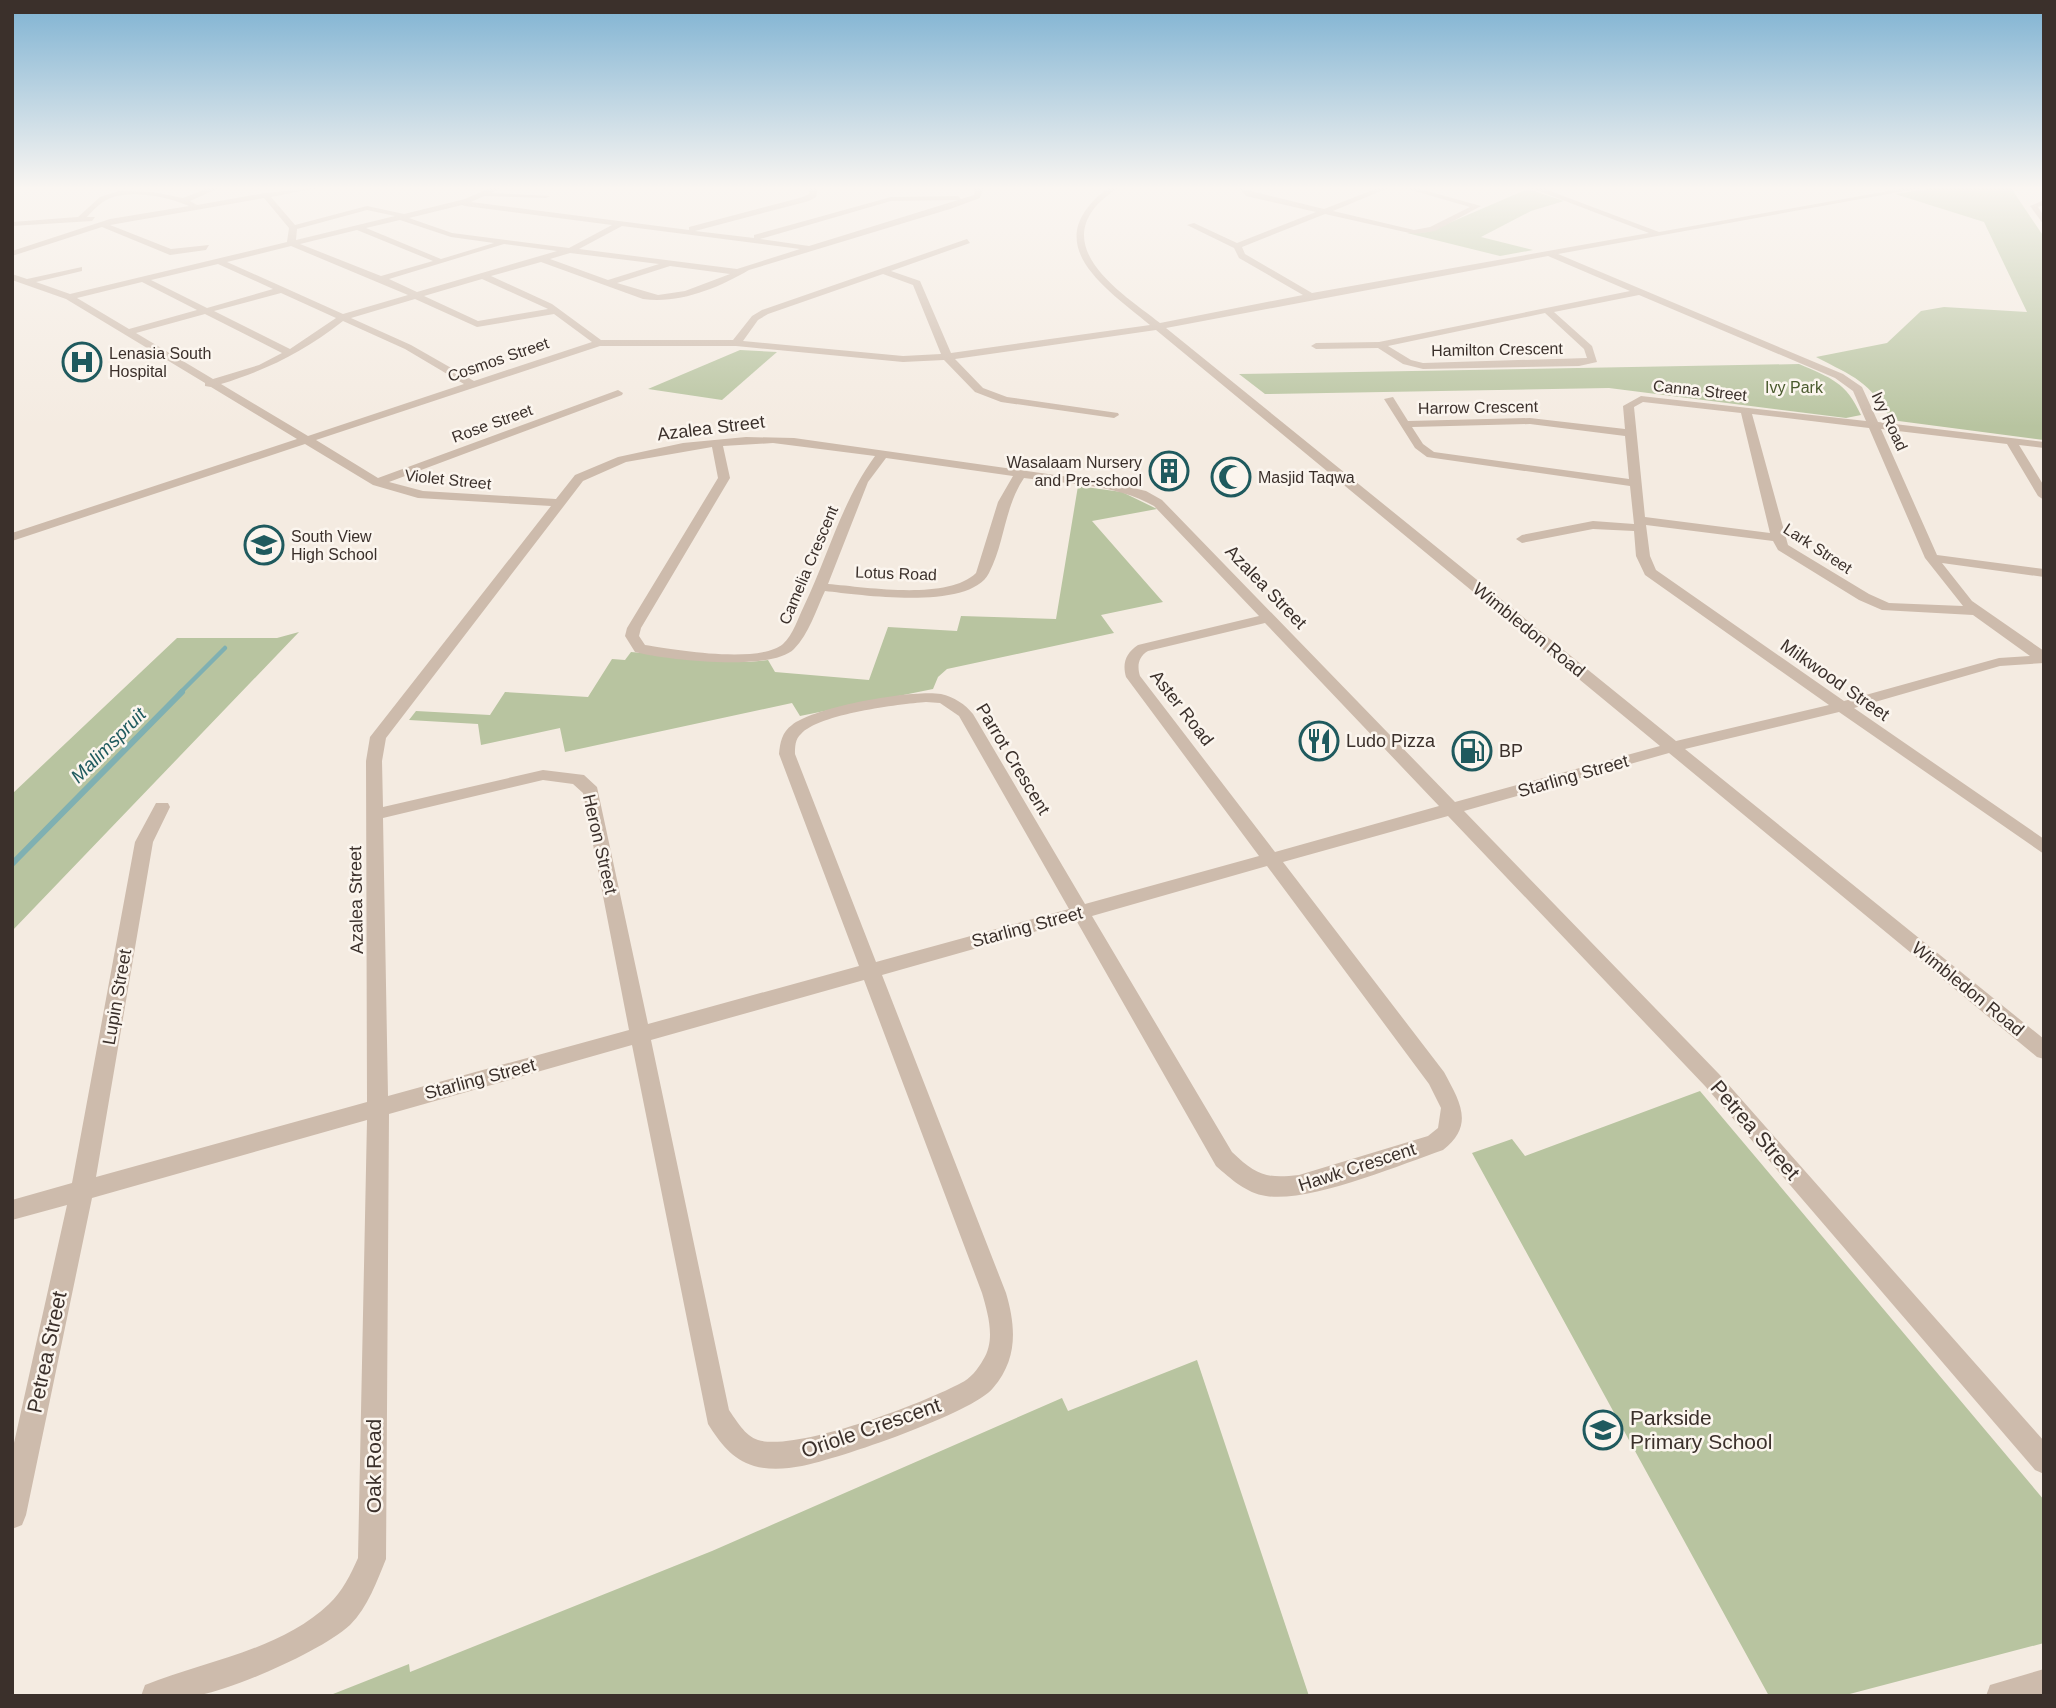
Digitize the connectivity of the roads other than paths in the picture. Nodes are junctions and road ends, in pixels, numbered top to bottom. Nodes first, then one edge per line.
1 (193, 268) edge
2 (235, 268) edge
3 (353, 268) edge
4 (418, 268) edge
5 (512, 268) edge
6 (566, 268) edge
7 (656, 268) edge
8 (706, 268) edge
9 (751, 268) edge
10 (893, 268) edge
11 (1093, 268) edge
12 (1262, 268) edge
13 (1472, 268) edge
14 (1582, 268) edge
15 (79, 269) dead end
16 (884, 271) junction
17 (737, 272) junction
18 (483, 276) junction
19 (12, 277) edge
20 (382, 279) junction
21 (144, 280) junction
22 (27, 282) junction
23 (609, 283) junction
24 (284, 289) junction
25 (1640, 292) junction
26 (417, 296) junction
27 (1311, 296) junction
28 (69, 298) junction
29 (208, 310) junction
30 (1547, 310) junction
31 (555, 311) junction
32 (343, 317) junction
33 (1153, 325) junction
34 (125, 333) junction
35 (598, 343) junction
36 (736, 343) junction
37 (1380, 345) junction
38 (1316, 346) dead end
39 (290, 353) junction
40 (947, 357) junction
41 (209, 384) junction
42 (473, 384) junction
43 (618, 393) dead end
44 (1389, 399) dead end
45 (1746, 410) junction
46 (1114, 415) dead end
47 (1405, 424) junction
48 (1874, 424) junction
49 (1631, 433) junction
50 (305, 439) junction
51 (2010, 440) junction
52 (717, 444) junction
53 (2044, 445) edge
54 (883, 454) junction
55 (1020, 475) junction
56 (377, 482) junction
57 (1635, 483) junction
58 (2044, 496) edge
59 (559, 503) junction
60 (1640, 524) junction
61 (12, 537) edge
62 (1778, 538) junction
63 (1522, 539) dead end
64 (1932, 558) junction
65 (2044, 573) edge
66 (820, 587) junction
67 (1973, 611) junction
68 (1269, 618) junction
69 (2044, 659) edge
70 (1839, 707) junction
71 (1673, 747) junction
72 (162, 807) dead end
73 (1454, 810) junction
74 (374, 815) junction
75 (2044, 848) edge
76 (1274, 859) junction
77 (1082, 912) junction
78 (870, 970) junction
79 (641, 1034) junction
80 (2044, 1051) edge
81 (378, 1107) junction
82 (82, 1190) junction
83 (12, 1210) edge
84 (2044, 1461) edge
85 (12, 1515) edge
86 (2044, 1684) edge
87 (156, 1696) edge
88 (2001, 1696) edge

1 - 21 street
2 - 24 street
3 - 20 street
4 - 20 street
5 - 18 street
6 - 23 street
7 - 23 street
8 - 17 street
9 - 17 street
10 - 16 street
11 - 33 street, Wimbledon Road
12 - 27 street
13 - 27 street, Cosmos Street
14 - 25 street, Ivy Road
15 - 22 street
16 - 36 street
16 - 40 street
17 - 23 street
18 - 26 street
18 - 31 street
19 - 22 street, Violet Street
20 - 26 street
21 - 28 street
21 - 29 street
22 - 28 street, Violet Street
24 - 29 street
24 - 32 street
25 - 30 street, Hamilton Crescent
25 - 48 street, Ivy Road
26 - 31 street
26 - 32 street
27 - 33 street, Cosmos Street
28 - 34 street, Violet Street
29 - 34 street
29 - 39 street
30 - 37 street, Hamilton Crescent
30 - 37 street, Hamilton Crescent
31 - 35 street
32 - 39 street
32 - 42 street
33 - 40 street, Cosmos Street
33 - 71 street, Wimbledon Road
34 - 41 street, Violet Street
35 - 36 street, Cosmos Street
35 - 42 street, Cosmos Street
36 - 40 street, Cosmos Street
37 - 38 street
39 - 41 street
40 - 46 street
41 - 50 street, Violet Street
42 - 50 street, Cosmos Street
43 - 56 street, Rose Street
44 - 47 street
45 - 48 street, Canna Street
45 - 49 street, Canna Street
45 - 62 street
47 - 49 street, Harrow Crescent
47 - 57 street, Harrow Crescent
48 - 51 street, Canna Street
48 - 64 street, Ivy Road
49 - 57 street, Canna Street
50 - 56 street, Violet Street
50 - 61 street, Cosmos Street
51 - 53 street, Canna Street
51 - 58 street
52 - 54 street, Azalea Street
52 - 59 street, Azalea Street
52 - 66 street, Camelia Crescent
54 - 55 street, Azalea Street
54 - 66 street, Camelia Crescent
55 - 66 street, Lotus Road
55 - 68 street, Azalea Street
56 - 59 street, Violet Street
57 - 60 street, Canna Street
59 - 74 street, Azalea Street
60 - 62 street, Lark Street
60 - 63 street, Lark Street
60 - 70 street, Milkwood Street
62 - 67 street, Lark Street
64 - 65 street
64 - 67 street, Ivy Road
67 - 69 street, Ivy Road
68 - 73 street, Azalea Street
68 - 76 street, Aster Road
69 - 70 street, Starling Street
70 - 71 street, Starling Street
70 - 75 street, Milkwood Street
71 - 73 street, Starling Street
71 - 80 street, Wimbledon Road
72 - 82 street, Lupin Street
73 - 76 street, Starling Street
73 - 84 street, Petrea Street
74 - 79 street, Heron Street
74 - 81 street, Azalea Street
76 - 77 street, Starling Street
76 - 77 street, Hawk Crescent
77 - 78 street, Starling Street
77 - 78 street, Parrot Crescent
78 - 79 street, Starling Street
78 - 79 street, Oriole Crescent
79 - 81 street, Starling Street
81 - 82 street, Starling Street
81 - 87 street, Oak Road
82 - 83 street, Starling Street
82 - 85 street, Petrea Street
86 - 88 street

